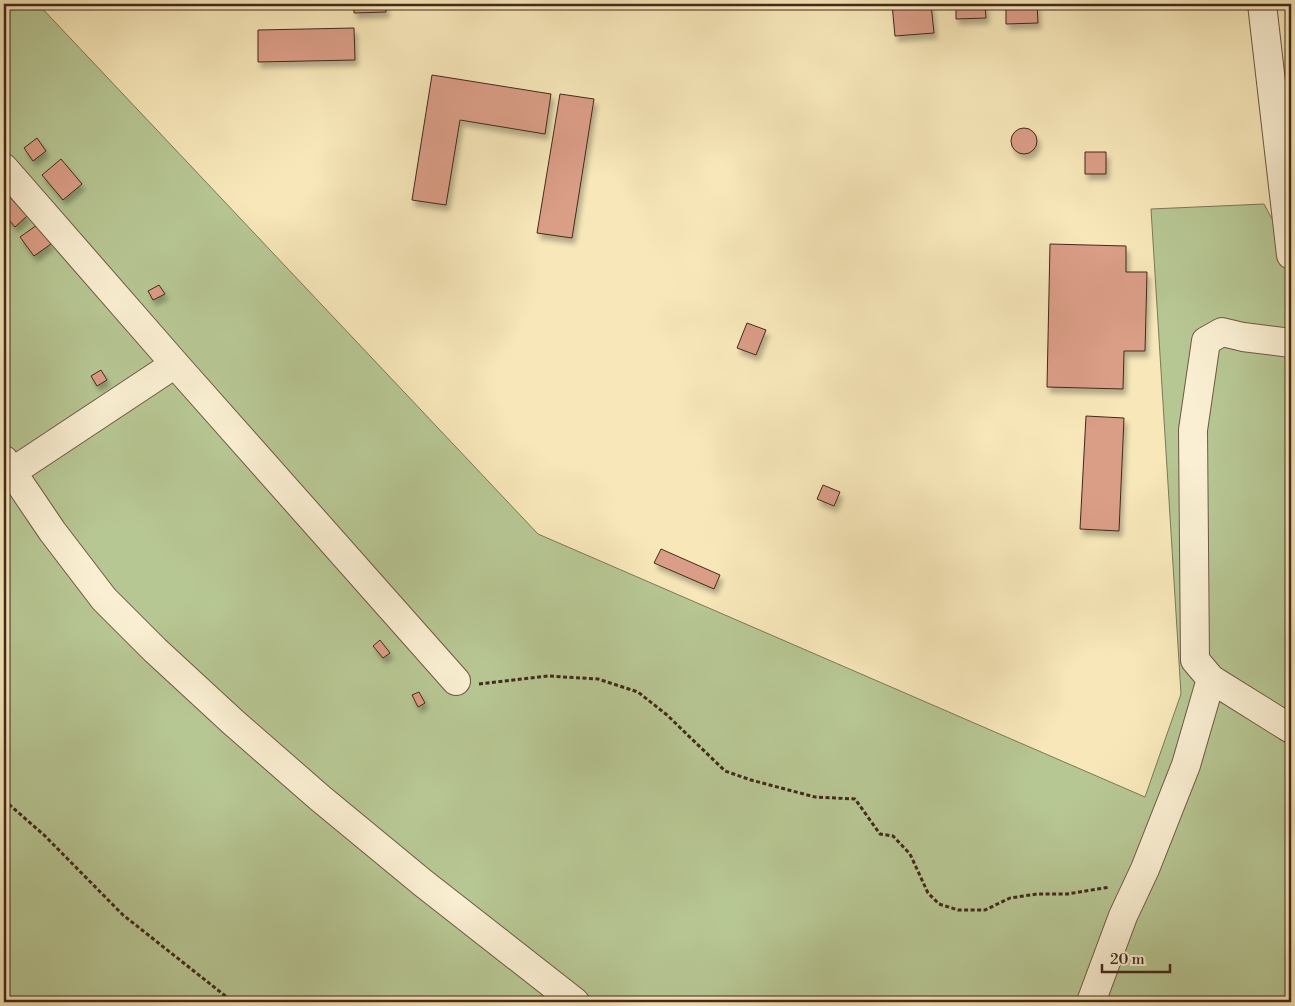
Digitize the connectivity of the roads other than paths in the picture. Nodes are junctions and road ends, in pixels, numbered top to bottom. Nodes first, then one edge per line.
1 (1262, 4) edge
2 (4, 168) edge
3 (1291, 256) edge
4 (1291, 343) edge
5 (175, 364) junction
6 (8, 466) edge
7 (1211, 679) junction
8 (456, 681) road end
9 (1291, 729) edge
10 (575, 1002) edge
11 (1091, 1002) edge

1 - 3 street
2 - 5 street
4 - 7 street
5 - 6 street
5 - 8 street
6 - 10 street
7 - 9 street
7 - 11 street

